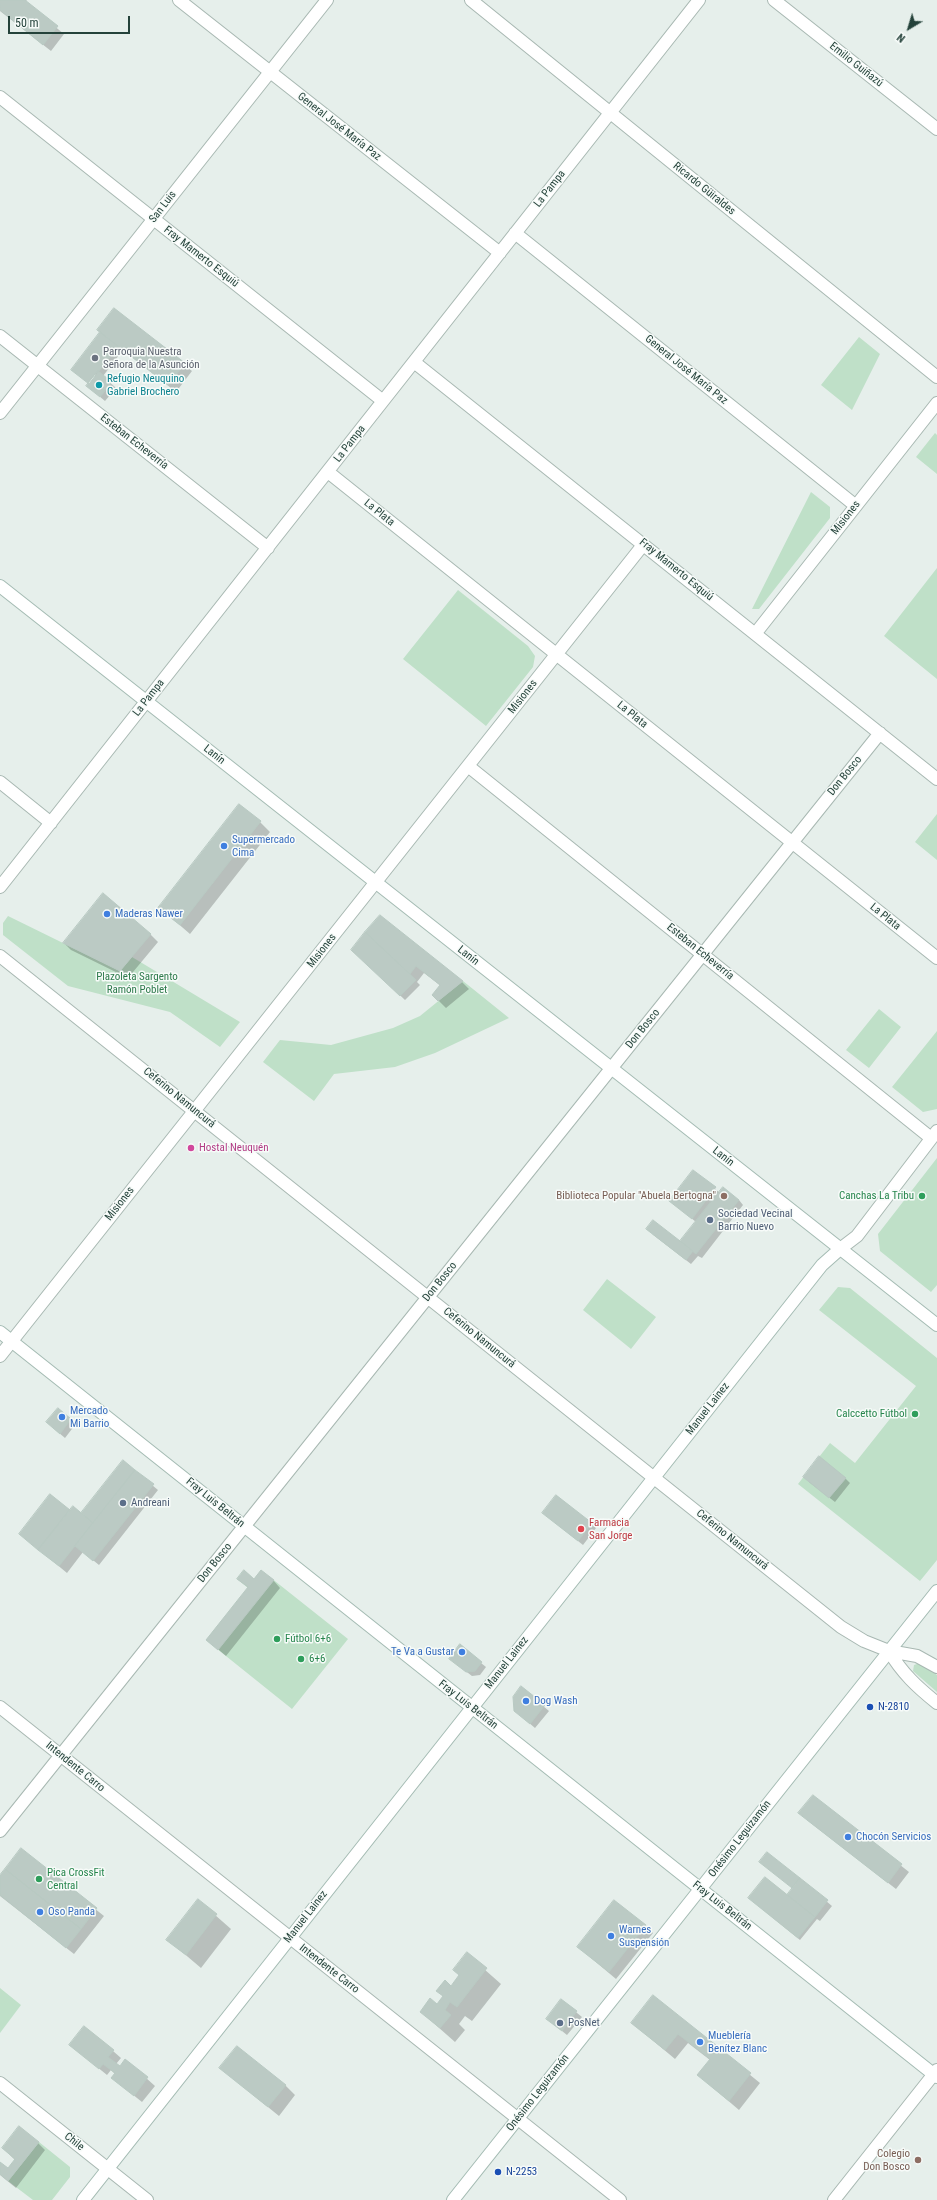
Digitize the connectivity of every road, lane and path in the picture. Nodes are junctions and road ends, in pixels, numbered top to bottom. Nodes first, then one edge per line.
1 (179, 0) edge
2 (327, 0) edge
3 (471, 0) edge
4 (699, 0) edge
5 (774, 0) edge
6 (270, 72) junction
7 (0, 97) edge
8 (610, 113) junction
9 (937, 129) edge
10 (154, 219) junction
11 (515, 233) junction
12 (500, 253) junction
13 (0, 336) edge
14 (414, 362) junction
15 (38, 366) junction
16 (937, 377) edge
17 (383, 401) junction
18 (937, 403) edge
19 (0, 413) edge
20 (328, 472) junction
21 (856, 506) junction
22 (643, 545) junction
23 (268, 548) junction
24 (0, 586) edge
25 (755, 634) junction
26 (556, 654) junction
27 (147, 702) junction
28 (880, 733) junction
29 (468, 766) junction
30 (937, 779) edge
31 (0, 782) edge
32 (51, 823) junction
33 (792, 843) junction
34 (376, 882) junction
35 (0, 887) edge
36 (702, 954) junction
37 (0, 956) edge
38 (937, 958) edge
39 (611, 1068) junction
40 (195, 1111) junction
41 (934, 1134) edge
42 (840, 1249) junction
43 (428, 1297) junction
44 (937, 1325) edge
45 (0, 1332) edge
46 (12, 1341) junction
47 (0, 1356) edge
48 (654, 1477) junction
49 (244, 1526) junction
50 (937, 1591) edge
51 (889, 1652) junction
52 (937, 1667) edge
53 (937, 1703) edge
54 (0, 1707) edge
55 (472, 1708) junction
56 (61, 1755) junction
57 (0, 1831) edge
58 (700, 1889) junction
59 (290, 1938) junction
60 (936, 2074) edge
61 (0, 2083) edge
62 (517, 2119) junction
63 (108, 2168) junction
64 (83, 2200) edge
65 (148, 2200) edge
66 (453, 2200) edge
67 (620, 2200) edge
68 (834, 2200) edge

1 - 6 street, General José María Paz
2 - 6 street, San Luis
3 - 8 street, Ricardo Güiraldes
4 - 8 street, La Pampa
5 - 9 street, Emilio Guiñazú
6 - 10 street, San Luis
6 - 12 street, General José María Paz
7 - 10 street, Fray Mamerto Esquiú
8 - 11 street, La Pampa
8 - 16 street, Ricardo Güiraldes
10 - 15 street, San Luis
10 - 17 street, Fray Mamerto Esquiú
11 - 12 street, La Pampa
11 - 21 street, General José María Paz
12 - 14 street, La Pampa
13 - 15 street, Esteban Echeverría
14 - 17 street, La Pampa
14 - 22 street, Fray Mamerto Esquiú
15 - 19 street, San Luis
15 - 23 street, Esteban Echeverría
17 - 20 street, La Pampa
18 - 21 street, Misiones
20 - 23 street, La Pampa
20 - 26 street, La Plata
21 - 25 street, Misiones
22 - 25 street, Fray Mamerto Esquiú
22 - 26 street, Misiones
23 - 27 street, La Pampa
24 - 27 street, Lanín
25 - 28 street, Fray Mamerto Esquiú
26 - 29 street, Misiones
26 - 33 street, La Plata
27 - 32 street, La Pampa
27 - 34 street, Lanín
28 - 30 street, Fray Mamerto Esquiú
28 - 33 street, Don Bosco
29 - 34 street, Misiones
29 - 36 street, Esteban Echeverría
31 - 32 street
32 - 35 street, La Pampa
33 - 36 street, Don Bosco
33 - 38 street, La Plata
34 - 39 street, Lanín
34 - 40 street, Misiones
36 - 39 street, Don Bosco
36 - 41 street, Esteban Echeverría
37 - 40 street, Ceferino Namuncurá
39 - 42 street, Lanín
39 - 43 street, Don Bosco
40 - 43 street, Ceferino Namuncurá
40 - 46 street, Misiones
41 - 42 street, Manuel Lainez
42 - 44 street, Lanín
42 - 48 street, Manuel Lainez
43 - 48 street, Ceferino Namuncurá
43 - 49 street, Don Bosco
45 - 46 street, Fray Luis Beltrán
46 - 47 street, Misiones
46 - 49 street, Fray Luis Beltrán
48 - 51 street, Ceferino Namuncurá
48 - 55 street, Manuel Lainez
49 - 55 street, Fray Luis Beltrán
49 - 56 street, Don Bosco
50 - 51 street, Onésimo Leguizamón
51 - 52 street, Ceferino Namuncurá
51 - 53 street
51 - 58 street, Onésimo Leguizamón
54 - 56 street, Intendente Carro
55 - 58 street, Fray Luis Beltrán
55 - 59 street, Manuel Lainez
56 - 57 street, Don Bosco
56 - 59 street, Intendente Carro
58 - 60 street, Fray Luis Beltrán
58 - 62 street, Onésimo Leguizamón
59 - 62 street, Intendente Carro
59 - 63 street, Manuel Lainez
60 - 68 street
61 - 63 street, Chile
62 - 66 street, Onésimo Leguizamón
62 - 67 street, Intendente Carro
63 - 64 street, Manuel Lainez
63 - 65 street, Chile

